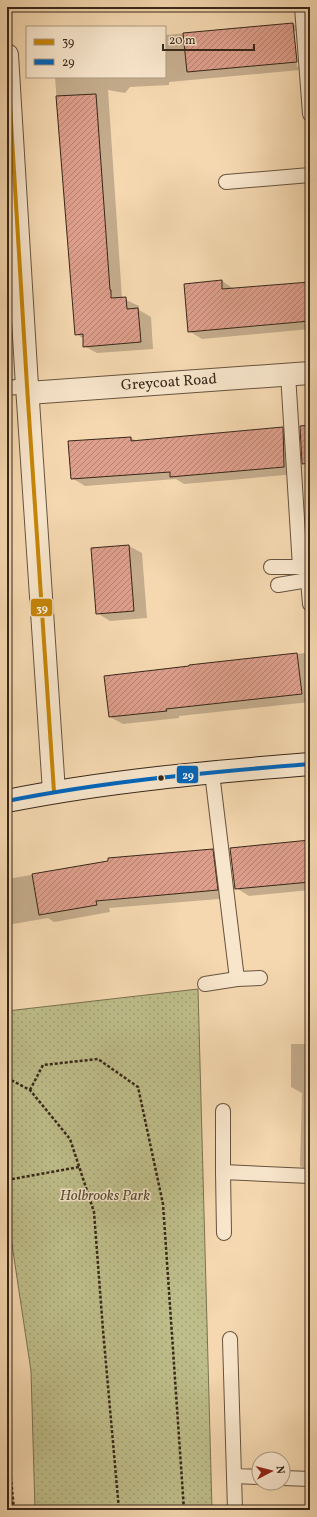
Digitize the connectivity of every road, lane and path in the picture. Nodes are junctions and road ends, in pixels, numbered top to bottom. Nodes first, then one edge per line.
1 (302, 7) edge
2 (7, 55) edge
3 (310, 114) edge
4 (9, 133) edge
5 (310, 176) edge
6 (226, 182) dead end
7 (310, 373) edge
8 (288, 374) junction
9 (21, 389) edge
10 (271, 567) dead end
11 (307, 573) edge
12 (278, 584) dead end
13 (310, 604) edge
14 (310, 764) edge
15 (212, 773) junction
16 (54, 792) junction
17 (7, 801) edge
18 (260, 978) dead end
19 (237, 979) junction
20 (205, 984) dead end
21 (7, 1078) edge
22 (30, 1090) junction
23 (223, 1111) dead end
24 (79, 1168) junction
25 (223, 1172) junction
26 (310, 1176) edge
27 (7, 1180) edge
28 (224, 1233) dead end
29 (230, 1339) dead end
30 (7, 1437) edge
31 (234, 1476) junction
32 (251, 1477) edge
33 (291, 1478) edge
34 (310, 1479) edge
35 (14, 1510) edge
36 (119, 1510) edge
37 (184, 1510) edge
38 (235, 1510) edge

1 - 3 lane
2 - 4 street
4 - 9 street
5 - 6 lane
7 - 8 street, Greycoat Road
8 - 9 street, Greycoat Road
8 - 11 lane
9 - 16 street
10 - 11 lane
11 - 12 lane
11 - 13 lane
14 - 15 street
15 - 16 street
15 - 19 lane
16 - 17 street
18 - 19 lane
19 - 20 lane
21 - 22 path
22 - 24 path
22 - 37 path
23 - 25 lane
24 - 27 path
24 - 36 path
25 - 26 lane
25 - 28 lane
29 - 31 lane
30 - 35 path
31 - 32 lane
31 - 38 lane
33 - 34 lane

